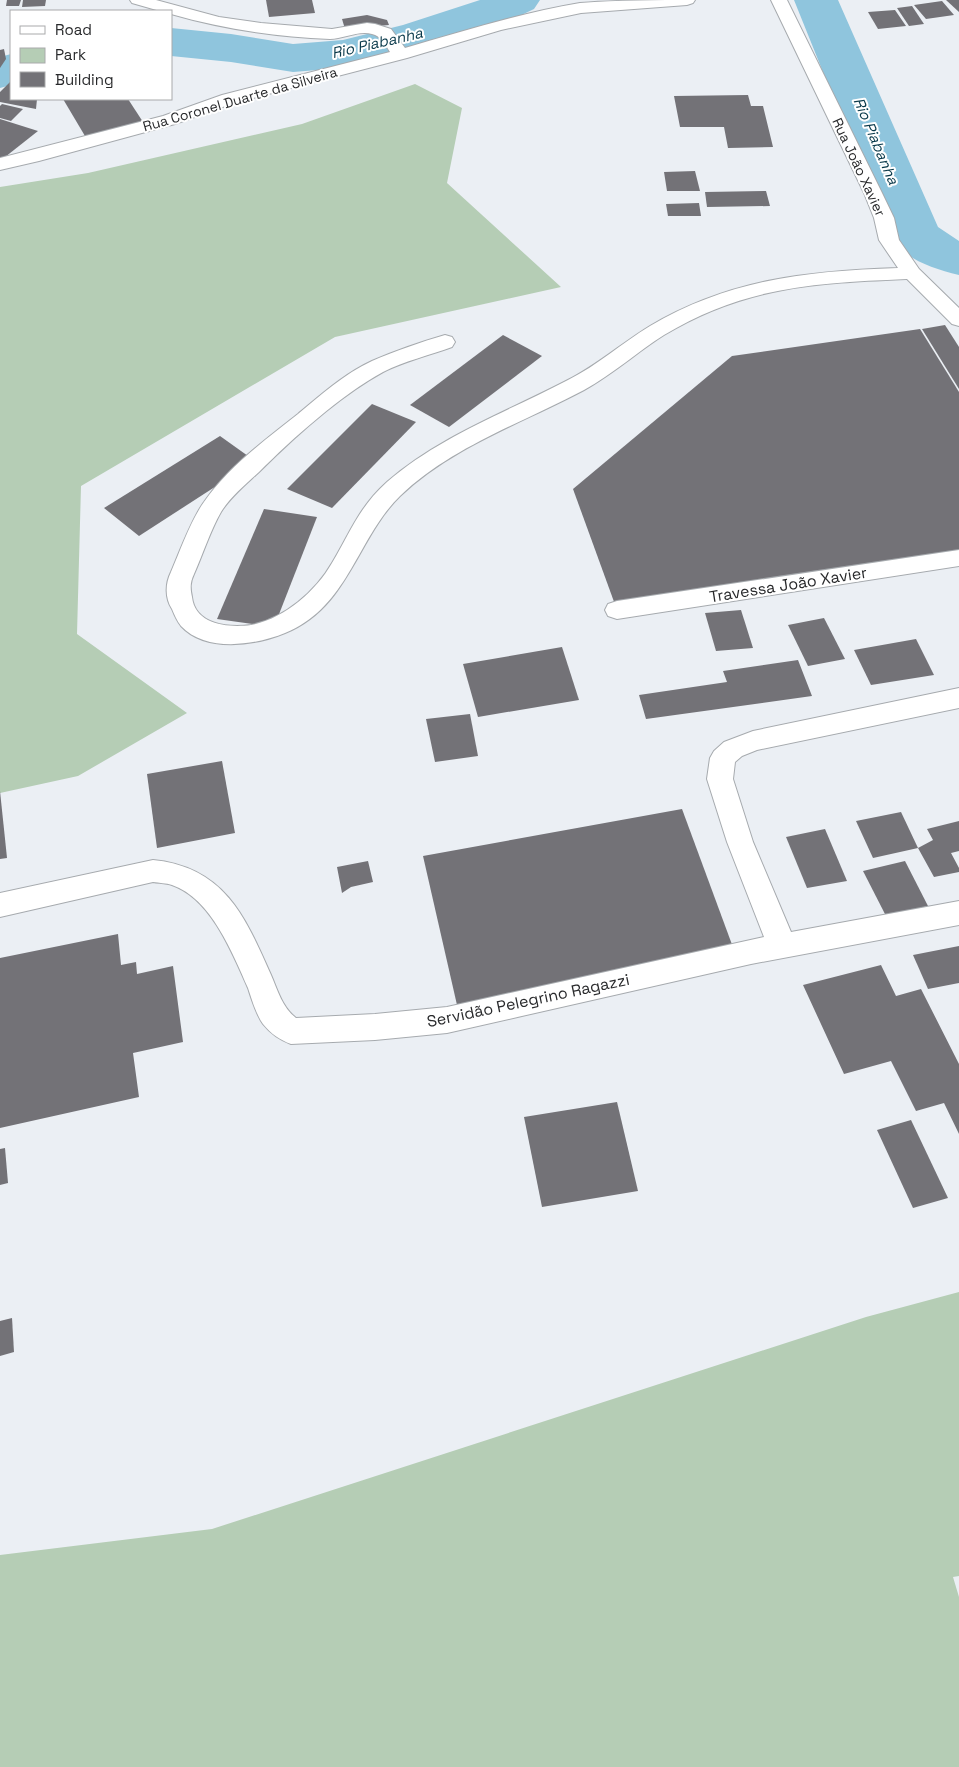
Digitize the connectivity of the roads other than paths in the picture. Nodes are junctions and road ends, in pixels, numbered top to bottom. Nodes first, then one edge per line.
1 (138, 0) edge
2 (687, 0) edge
3 (779, 0) edge
4 (394, 45) junction
5 (0, 164) edge
6 (912, 273) junction
7 (959, 320) edge
8 (445, 342) dead end
9 (959, 558) edge
10 (617, 610) dead end
11 (959, 698) edge
12 (0, 905) edge
13 (959, 913) edge
14 (782, 946) junction

1 - 4 street
2 - 4 street, Rua Coronel Duarte da Silveira
3 - 6 street, Rua João Xavier
4 - 5 street, Rua Coronel Duarte da Silveira
6 - 7 street, Rua João Xavier
6 - 8 street
9 - 10 street, Travessa João Xavier
11 - 14 street
12 - 14 street, Servidão Pelegrino Ragazzi
13 - 14 street, Servidão Pelegrino Ragazzi

